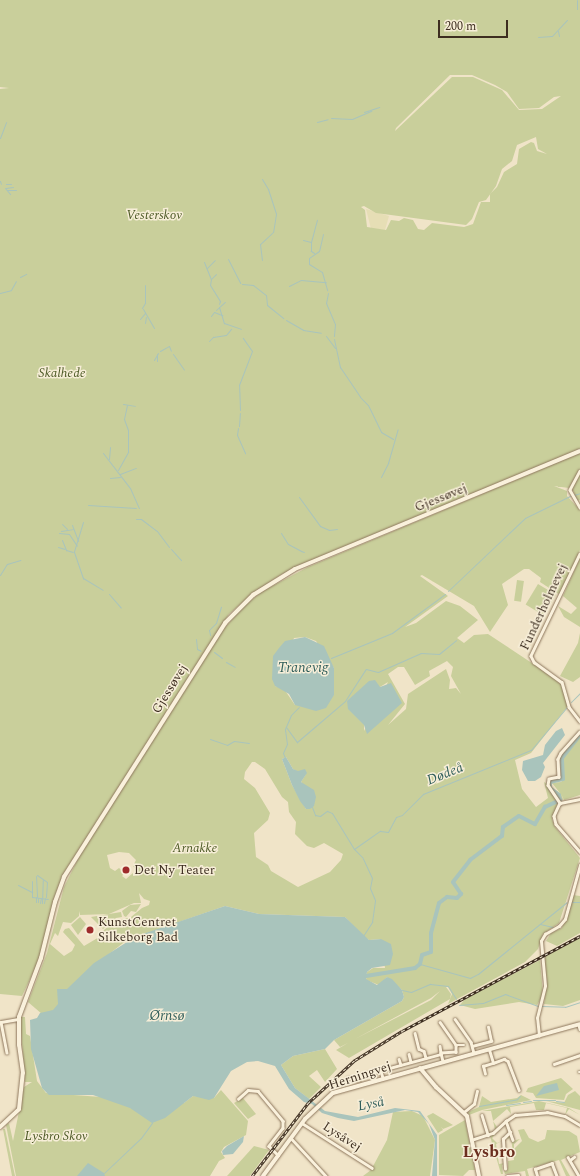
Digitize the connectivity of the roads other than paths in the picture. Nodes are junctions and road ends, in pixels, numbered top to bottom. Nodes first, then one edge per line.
1 (580, 451) edge
2 (580, 471) edge
3 (580, 507) edge
4 (580, 554) edge
5 (580, 721) edge
6 (580, 732) edge
7 (580, 799) edge
8 (560, 803) junction
9 (580, 852) edge
10 (580, 865) edge
11 (18, 1019) junction
12 (454, 1019) dead end
13 (1, 1022) edge
14 (440, 1022) dead end
15 (580, 1026) edge
16 (488, 1027) dead end
17 (414, 1033) dead end
18 (540, 1036) junction
19 (456, 1045) junction
20 (464, 1045) dead end
21 (440, 1046) dead end
22 (472, 1046) junction
23 (489, 1049) junction
24 (7, 1052) dead end
25 (474, 1053) junction
26 (409, 1054) dead end
27 (441, 1054) junction
28 (580, 1055) edge
29 (426, 1058) junction
30 (399, 1059) dead end
31 (411, 1062) junction
32 (443, 1062) junction
33 (493, 1063) junction
34 (554, 1064) dead end
35 (401, 1065) junction
36 (420, 1068) junction
37 (381, 1071) junction
38 (485, 1074) dead end
39 (348, 1078) dead end
40 (383, 1078) junction
41 (519, 1090) dead end
42 (477, 1091) dead end
43 (238, 1099) dead end
44 (464, 1112) junction
45 (482, 1115) dead end
46 (506, 1121) junction
47 (302, 1123) junction
48 (580, 1125) edge
49 (0, 1127) edge
50 (510, 1132) junction
51 (488, 1135) junction
52 (291, 1138) junction
53 (474, 1139) junction
54 (513, 1140) dead end
55 (278, 1155) junction
56 (574, 1157) dead end
57 (372, 1168) dead end
58 (505, 1169) dead end
59 (518, 1174) edge
60 (263, 1176) edge
61 (325, 1176) edge
62 (480, 1176) edge
63 (507, 1176) edge
64 (537, 1176) edge
65 (557, 1176) edge
66 (579, 1176) edge

1 - 11 street, Gjessøvej
2 - 3 street
4 - 5 street, Funderholmevej
6 - 8 street
7 - 8 street
8 - 9 street
10 - 18 street
11 - 13 street
11 - 49 street, Gjessøvej
12 - 22 street
13 - 24 street
14 - 19 street
15 - 18 street, Herningvej
16 - 22 street
17 - 29 street
18 - 23 street, Herningvej
19 - 20 street
19 - 27 street
21 - 27 street
22 - 25 street
23 - 25 street, Herningvej
23 - 33 street
25 - 32 street, Herningvej
26 - 31 street
27 - 29 street
27 - 32 street
28 - 34 street
29 - 31 street
30 - 35 street
31 - 35 street
32 - 36 street, Herningvej
33 - 38 street
33 - 41 street
35 - 37 street
36 - 40 street, Herningvej
36 - 44 street
37 - 39 street
37 - 40 street
40 - 47 street, Herningvej
42 - 44 street
43 - 55 street
44 - 53 street
45 - 51 street
46 - 48 street
46 - 50 street
46 - 51 street
47 - 52 street, Herningvej
47 - 57 street, Lysåvej
50 - 54 street
50 - 58 street
51 - 53 street
52 - 55 street, Herningvej
52 - 61 street
53 - 62 street
55 - 60 street, Herningvej
56 - 66 street
59 - 63 street
64 - 65 street

